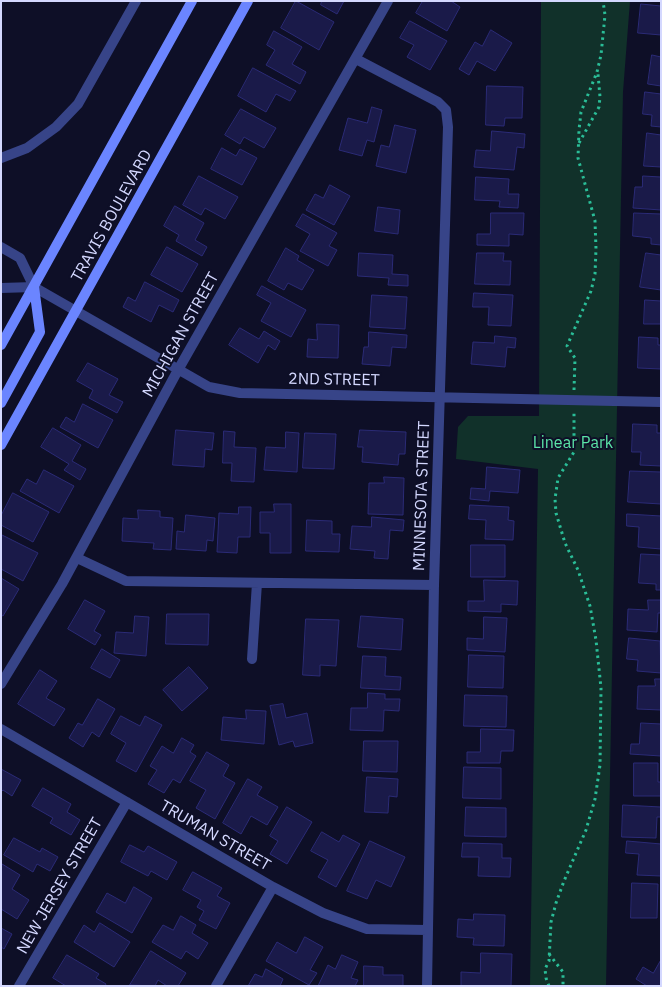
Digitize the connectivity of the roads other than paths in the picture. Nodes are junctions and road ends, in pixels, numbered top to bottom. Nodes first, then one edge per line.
1 (136, 1) edge
2 (192, 1) edge
3 (248, 1) edge
4 (388, 1) edge
5 (356, 59) junction
6 (1, 158) edge
7 (1, 247) edge
8 (34, 286) junction
9 (1, 288) edge
10 (76, 311) junction
11 (1, 346) edge
12 (178, 370) junction
13 (440, 397) junction
14 (661, 402) edge
15 (1, 403) edge
16 (1, 445) edge
17 (77, 558) junction
18 (257, 583) junction
19 (434, 585) junction
20 (252, 659) dead end
21 (1, 684) edge
22 (1, 729) edge
23 (127, 802) junction
24 (273, 887) junction
25 (427, 930) junction
26 (19, 986) edge
27 (216, 986) edge
28 (427, 986) edge

1 - 6 street
2 - 8 main road, TRAVIS BOULEVARD
3 - 10 main road, TRAVIS BOULEVARD
4 - 5 street, MICHIGAN STREET
5 - 12 street, MICHIGAN STREET
5 - 13 street, MINNESOTA STREET
7 - 8 street
8 - 9 street
8 - 10 street, 2ND STREET
8 - 11 main road, TRAVIS BOULEVARD
8 - 15 main road
10 - 12 street, 2ND STREET
10 - 16 main road, TRAVIS BOULEVARD
12 - 13 street, 2ND STREET
12 - 17 street, MICHIGAN STREET
13 - 14 street, 2ND STREET
13 - 19 street, MINNESOTA STREET
17 - 18 street
17 - 21 street, MICHIGAN STREET
18 - 19 street
18 - 20 street
19 - 25 street, MINNESOTA STREET
22 - 23 street, TRUMAN STREET
23 - 24 street, TRUMAN STREET
23 - 26 street, NEW JERSEY STREET
24 - 25 street, TRUMAN STREET
24 - 27 street
25 - 28 street, MINNESOTA STREET

